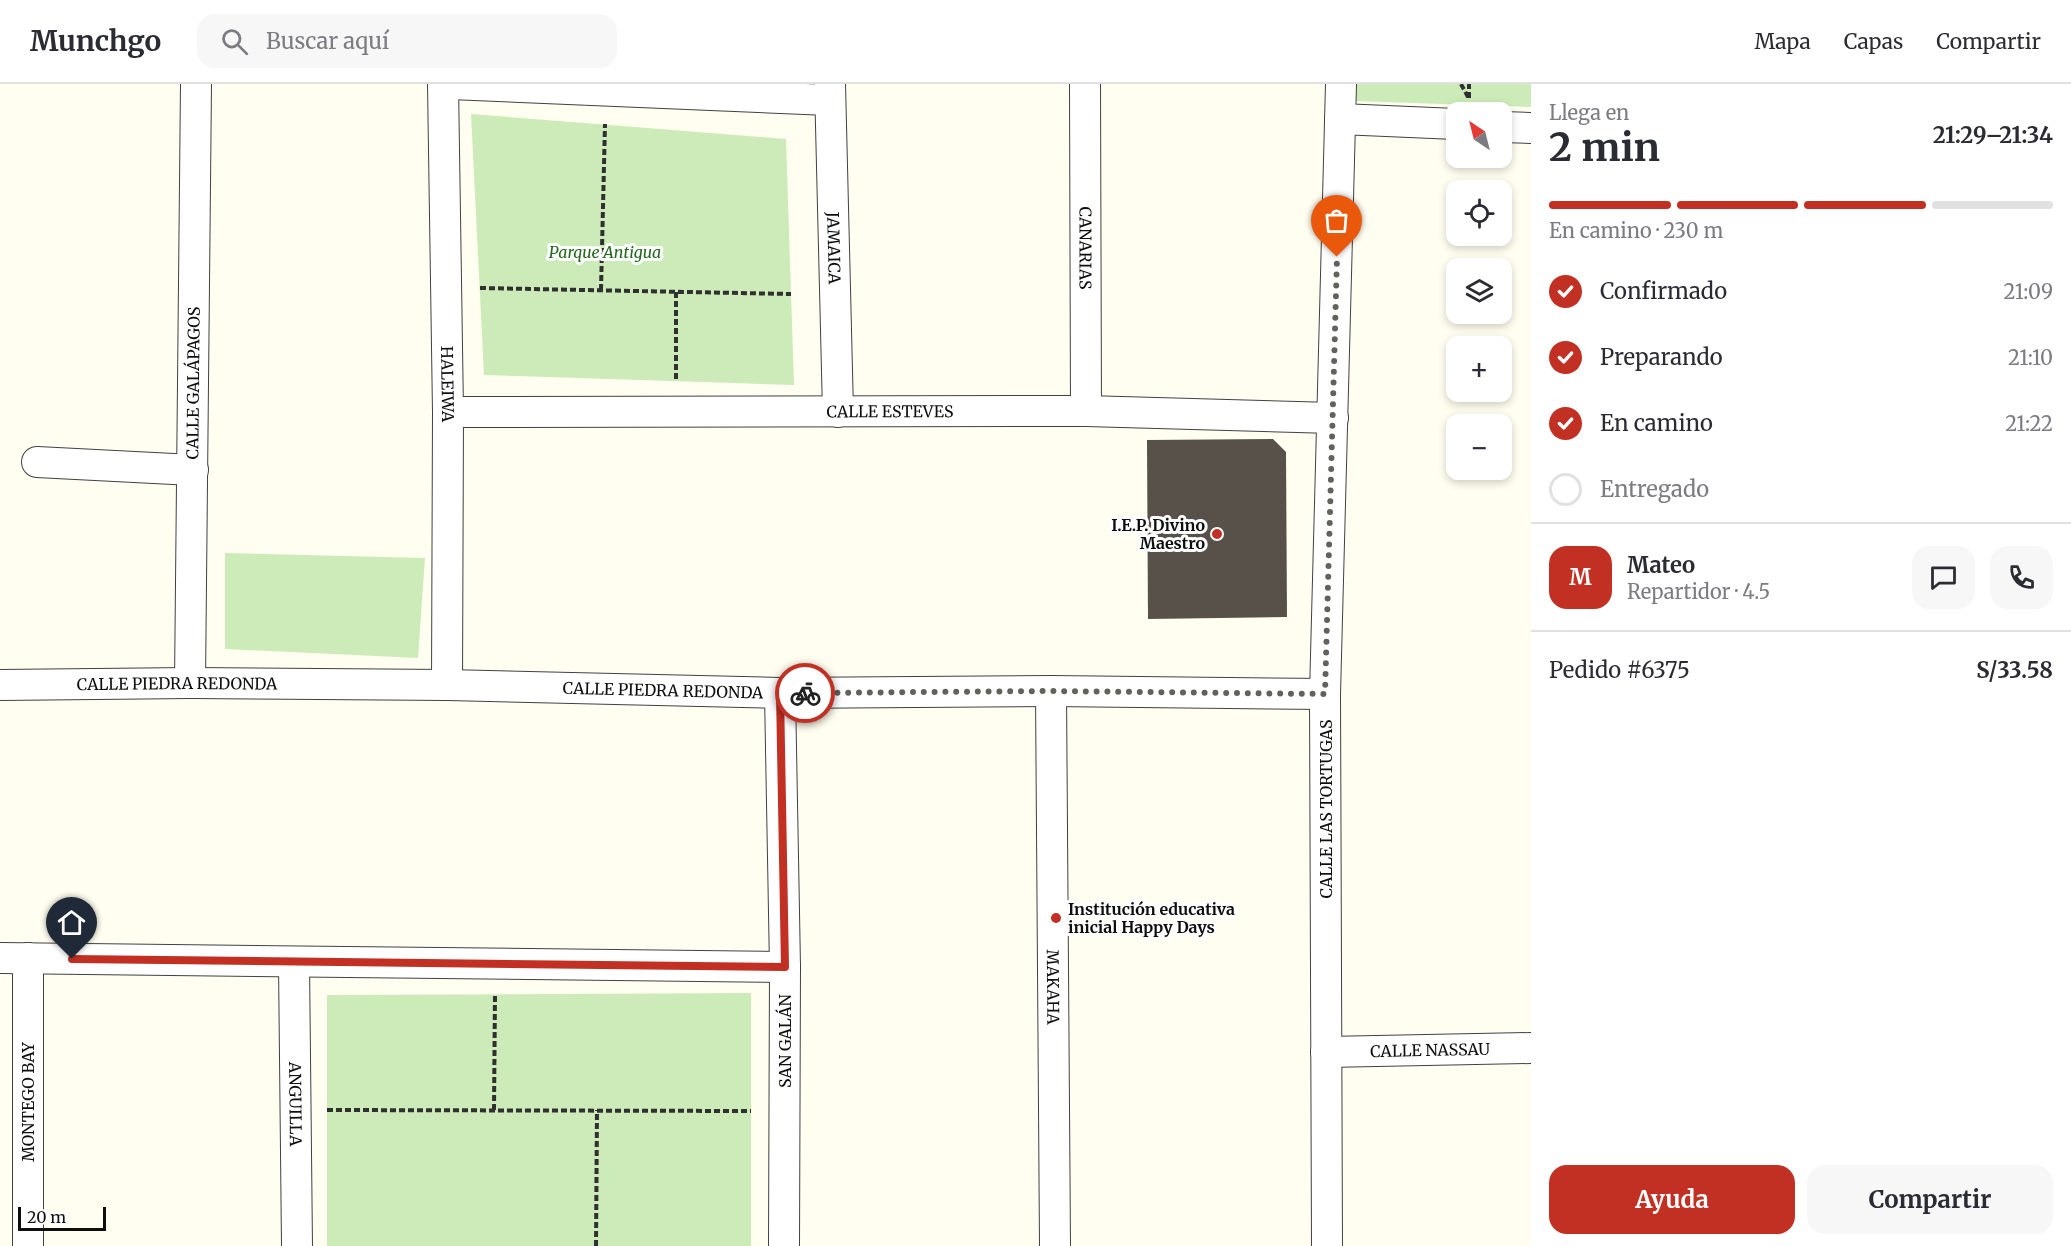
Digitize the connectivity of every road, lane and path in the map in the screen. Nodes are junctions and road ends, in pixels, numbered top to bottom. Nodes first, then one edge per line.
1 (196, 84) edge
2 (443, 84) edge
3 (450, 84) edge
4 (1084, 84) edge
5 (1341, 84) edge
6 (830, 92) edge
7 (1340, 119) junction
8 (605, 124) dead end
9 (1446, 124) edge
10 (1512, 127) edge
11 (1531, 128) edge
12 (480, 288) dead end
13 (601, 290) junction
14 (676, 291) junction
15 (791, 294) dead end
16 (676, 381) dead end
17 (1086, 411) junction
18 (448, 412) junction
19 (838, 412) junction
20 (1333, 418) junction
21 (38, 462) dead end
22 (193, 470) junction
23 (190, 683) junction
24 (0, 685) edge
25 (447, 685) junction
26 (1051, 691) junction
27 (780, 693) junction
28 (1325, 694) junction
29 (14, 958) edge
30 (294, 963) junction
31 (785, 967) junction
32 (495, 994) dead end
33 (1531, 1048) edge
34 (1326, 1052) junction
35 (327, 1110) dead end
36 (494, 1110) junction
37 (597, 1110) junction
38 (751, 1111) dead end
39 (28, 1246) edge
40 (297, 1246) edge
41 (596, 1246) edge
42 (784, 1246) edge
43 (1055, 1246) edge
44 (1327, 1246) edge

1 - 22 street, CALLE GALÁPAGOS
2 - 18 street, HALEIWA
3 - 6 street
4 - 17 street, CANARIAS
5 - 7 street, CALLE LAS TORTUGAS
6 - 19 street, JAMAICA
7 - 9 street
7 - 20 street, CALLE LAS TORTUGAS
8 - 13 path
10 - 11 street
12 - 13 path
13 - 14 path
14 - 15 path
14 - 16 path
17 - 19 street, CALLE ESTEVES
17 - 20 street, CALLE ESTEVES
18 - 19 street, CALLE ESTEVES
18 - 25 street, HALEIWA
20 - 28 street, CALLE LAS TORTUGAS
21 - 22 street
22 - 23 street, CALLE GALÁPAGOS
23 - 24 street, CALLE PIEDRA REDONDA
23 - 25 street, CALLE PIEDRA REDONDA
25 - 27 street, CALLE PIEDRA REDONDA
26 - 27 street, CALLE PIEDRA REDONDA
26 - 28 street, CALLE PIEDRA REDONDA
26 - 43 street, MAKAHA
27 - 31 street, SAN GALÁN
28 - 34 street, CALLE LAS TORTUGAS
29 - 30 street
29 - 39 street, MONTEGO BAY
30 - 31 street
30 - 40 street, ANGUILLA
31 - 42 street, SAN GALÁN
32 - 36 path
33 - 34 street, CALLE NASSAU
34 - 44 street, CALLE LAS TORTUGAS
35 - 36 path
36 - 37 path
37 - 38 path
37 - 41 path

